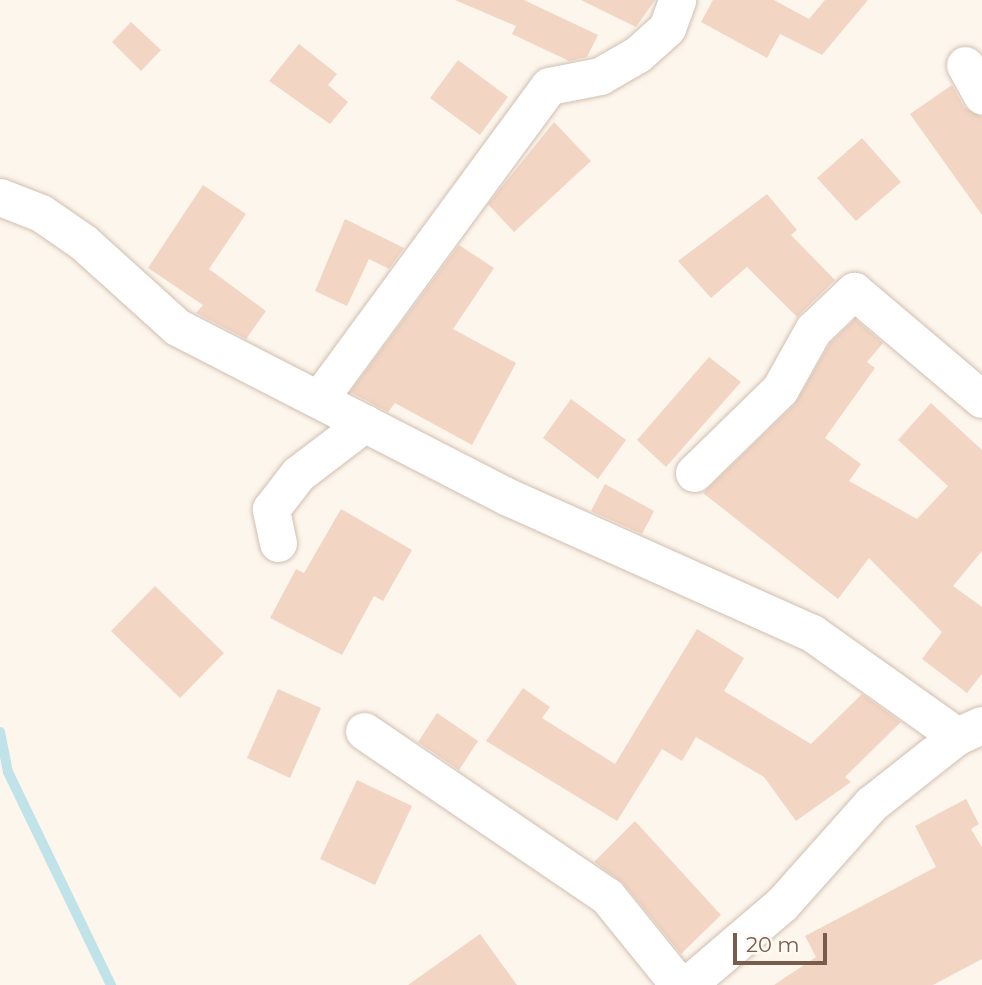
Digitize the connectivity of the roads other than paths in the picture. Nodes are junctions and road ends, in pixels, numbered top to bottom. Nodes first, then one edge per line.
1 (677, 0) edge
2 (0, 197) edge
3 (319, 398) junction
4 (982, 399) edge
5 (365, 422) junction
6 (694, 473) dead end
7 (278, 543) dead end
8 (970, 731) edge
9 (364, 732) dead end
10 (679, 985) edge
11 (687, 985) edge

1 - 3 street
2 - 3 street
3 - 5 street
4 - 6 street
5 - 7 street
5 - 8 street
8 - 11 street
9 - 10 street

